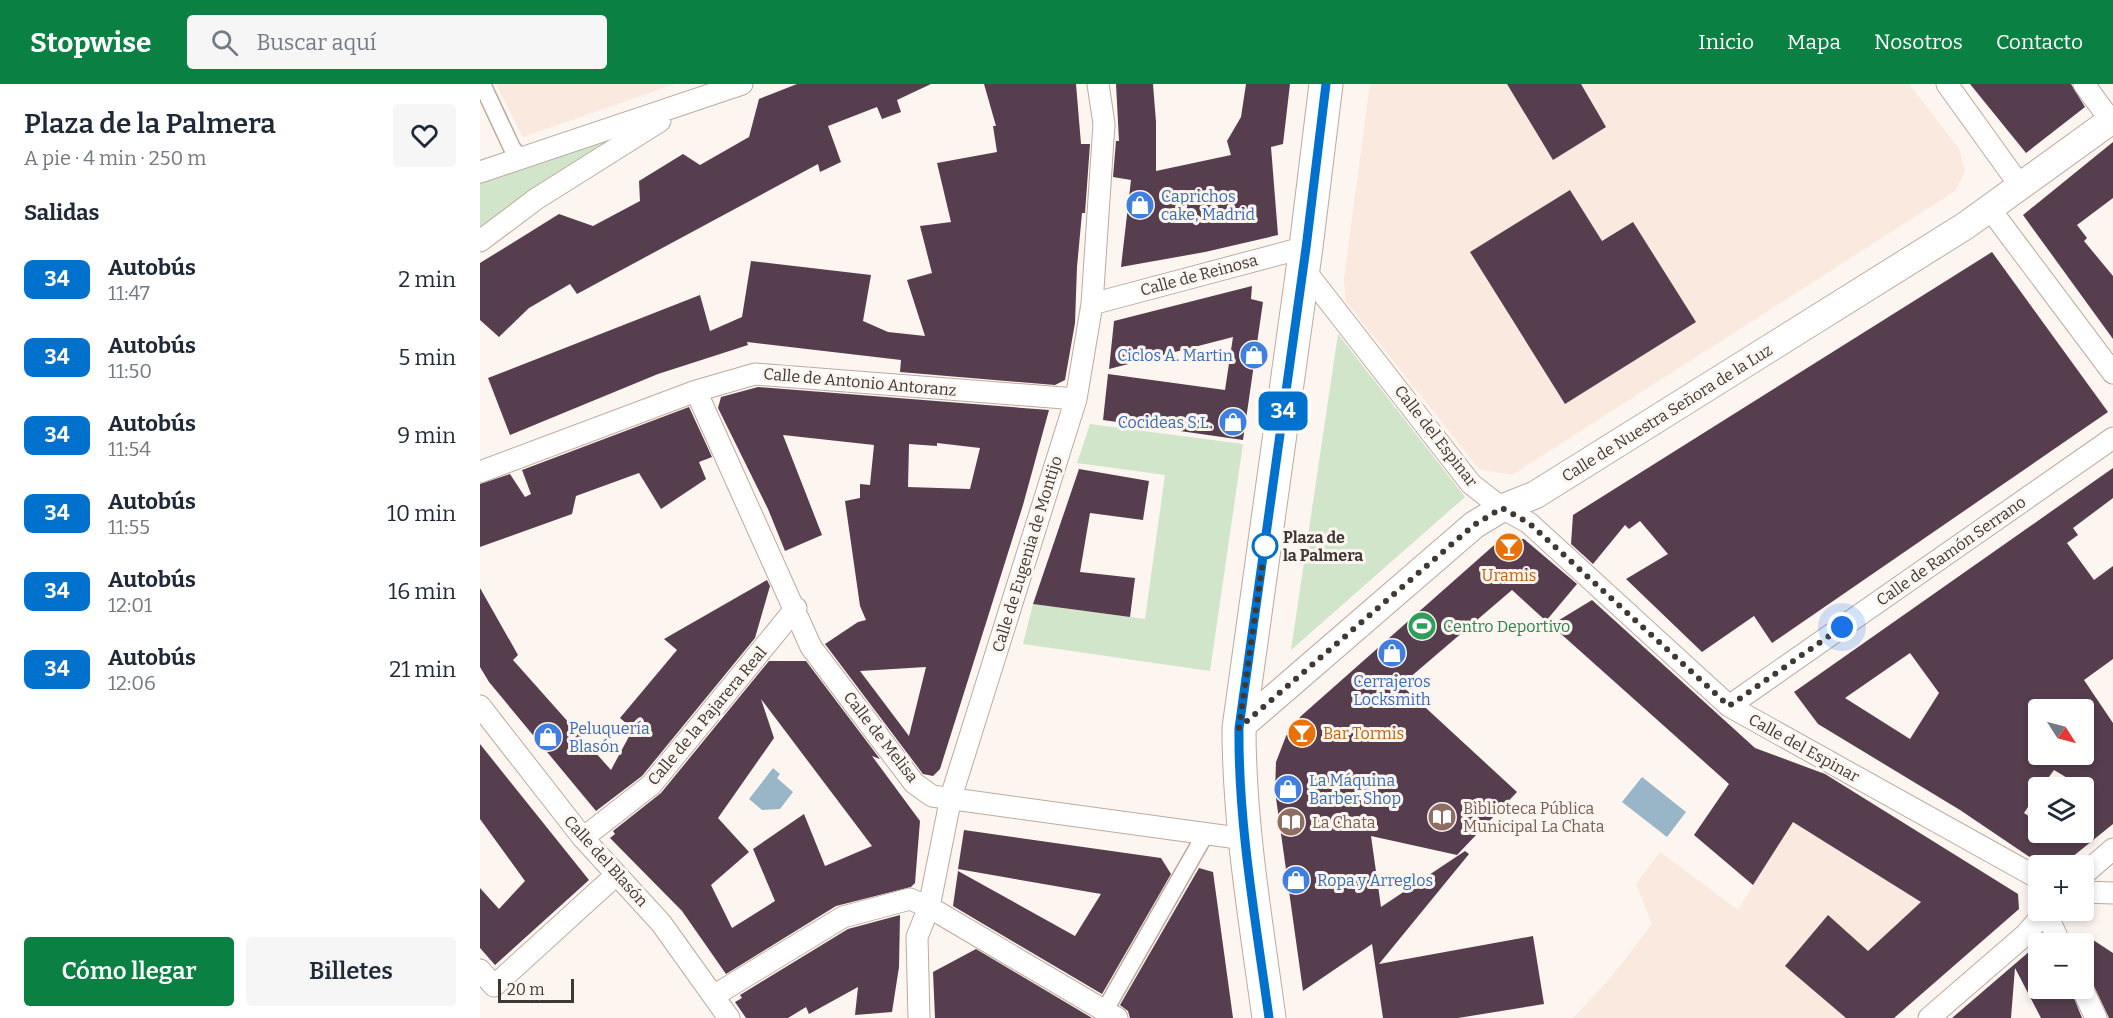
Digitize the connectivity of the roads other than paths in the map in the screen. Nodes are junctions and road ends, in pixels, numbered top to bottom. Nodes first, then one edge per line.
1 (482, 84) edge
2 (742, 84) edge
3 (1098, 84) edge
4 (1326, 84) edge
5 (1947, 84) edge
6 (2084, 84) edge
7 (688, 103) junction
8 (2112, 120) edge
9 (520, 158) junction
10 (480, 171) edge
11 (2021, 187) junction
12 (1990, 208) junction
13 (480, 241) edge
14 (1305, 258) junction
15 (1092, 304) junction
16 (2113, 373) edge
17 (696, 391) junction
18 (1076, 399) junction
19 (2113, 438) edge
20 (480, 472) edge
21 (1502, 508) junction
22 (796, 608) junction
23 (480, 706) edge
24 (1729, 706) junction
25 (1239, 728) junction
26 (951, 797) junction
27 (1206, 833) junction
28 (583, 838) junction
29 (1245, 839) junction
30 (2113, 849) edge
31 (2094, 865) edge
32 (2028, 872) edge
33 (616, 874) junction
34 (2094, 892) edge
35 (2113, 893) edge
36 (929, 907) junction
37 (2038, 921) edge
38 (480, 970) edge
39 (715, 995) junction
40 (2087, 999) edge
41 (1111, 1014) edge
42 (729, 1018) edge
43 (919, 1018) edge
44 (1269, 1018) edge
45 (1929, 1018) edge
46 (2096, 1018) edge

1 - 9 street
2 - 7 street
3 - 15 street, Calle de Eugenia de Montijo
4 - 14 main road
5 - 11 street
6 - 8 street
7 - 9 street
7 - 13 street
8 - 11 street, Calle de Nuestra Señora de la Luz
9 - 10 street
11 - 12 street, Calle de Nuestra Señora de la Luz
12 - 16 street
12 - 21 street, Calle de Nuestra Señora de la Luz
14 - 15 street, Calle de Reinosa
14 - 21 street, Calle del Espinar
14 - 25 main road
15 - 18 street, Calle de Eugenia de Montijo
17 - 18 street, Calle de Antonio Antoranz
17 - 20 street, Calle de Antonio Antoranz
17 - 22 street, Calle de Melisa
18 - 26 street, Calle de Eugenia de Montijo
19 - 24 street, Calle de Ramón Serrano
21 - 24 street, Calle del Espinar
21 - 25 street, Calle de Nuestra Señora de la Luz
22 - 26 street, Calle de Melisa
22 - 28 street, Calle de la Pajarera Real
23 - 28 street, Calle del Blasón
24 - 32 street, Calle del Espinar
25 - 29 main road
26 - 27 street, Calle de Melisa
26 - 36 street, Calle de Eugenia de Montijo
27 - 29 street, Calle de Melisa
27 - 41 street
28 - 33 street, Calle del Blasón
29 - 44 main road
30 - 31 street
33 - 38 street
33 - 39 street, Calle del Blasón
34 - 35 street
36 - 39 street
36 - 41 street
36 - 43 street, Calle de Eugenia de Montijo
37 - 45 street
39 - 42 street, Calle del Blasón
40 - 46 street

